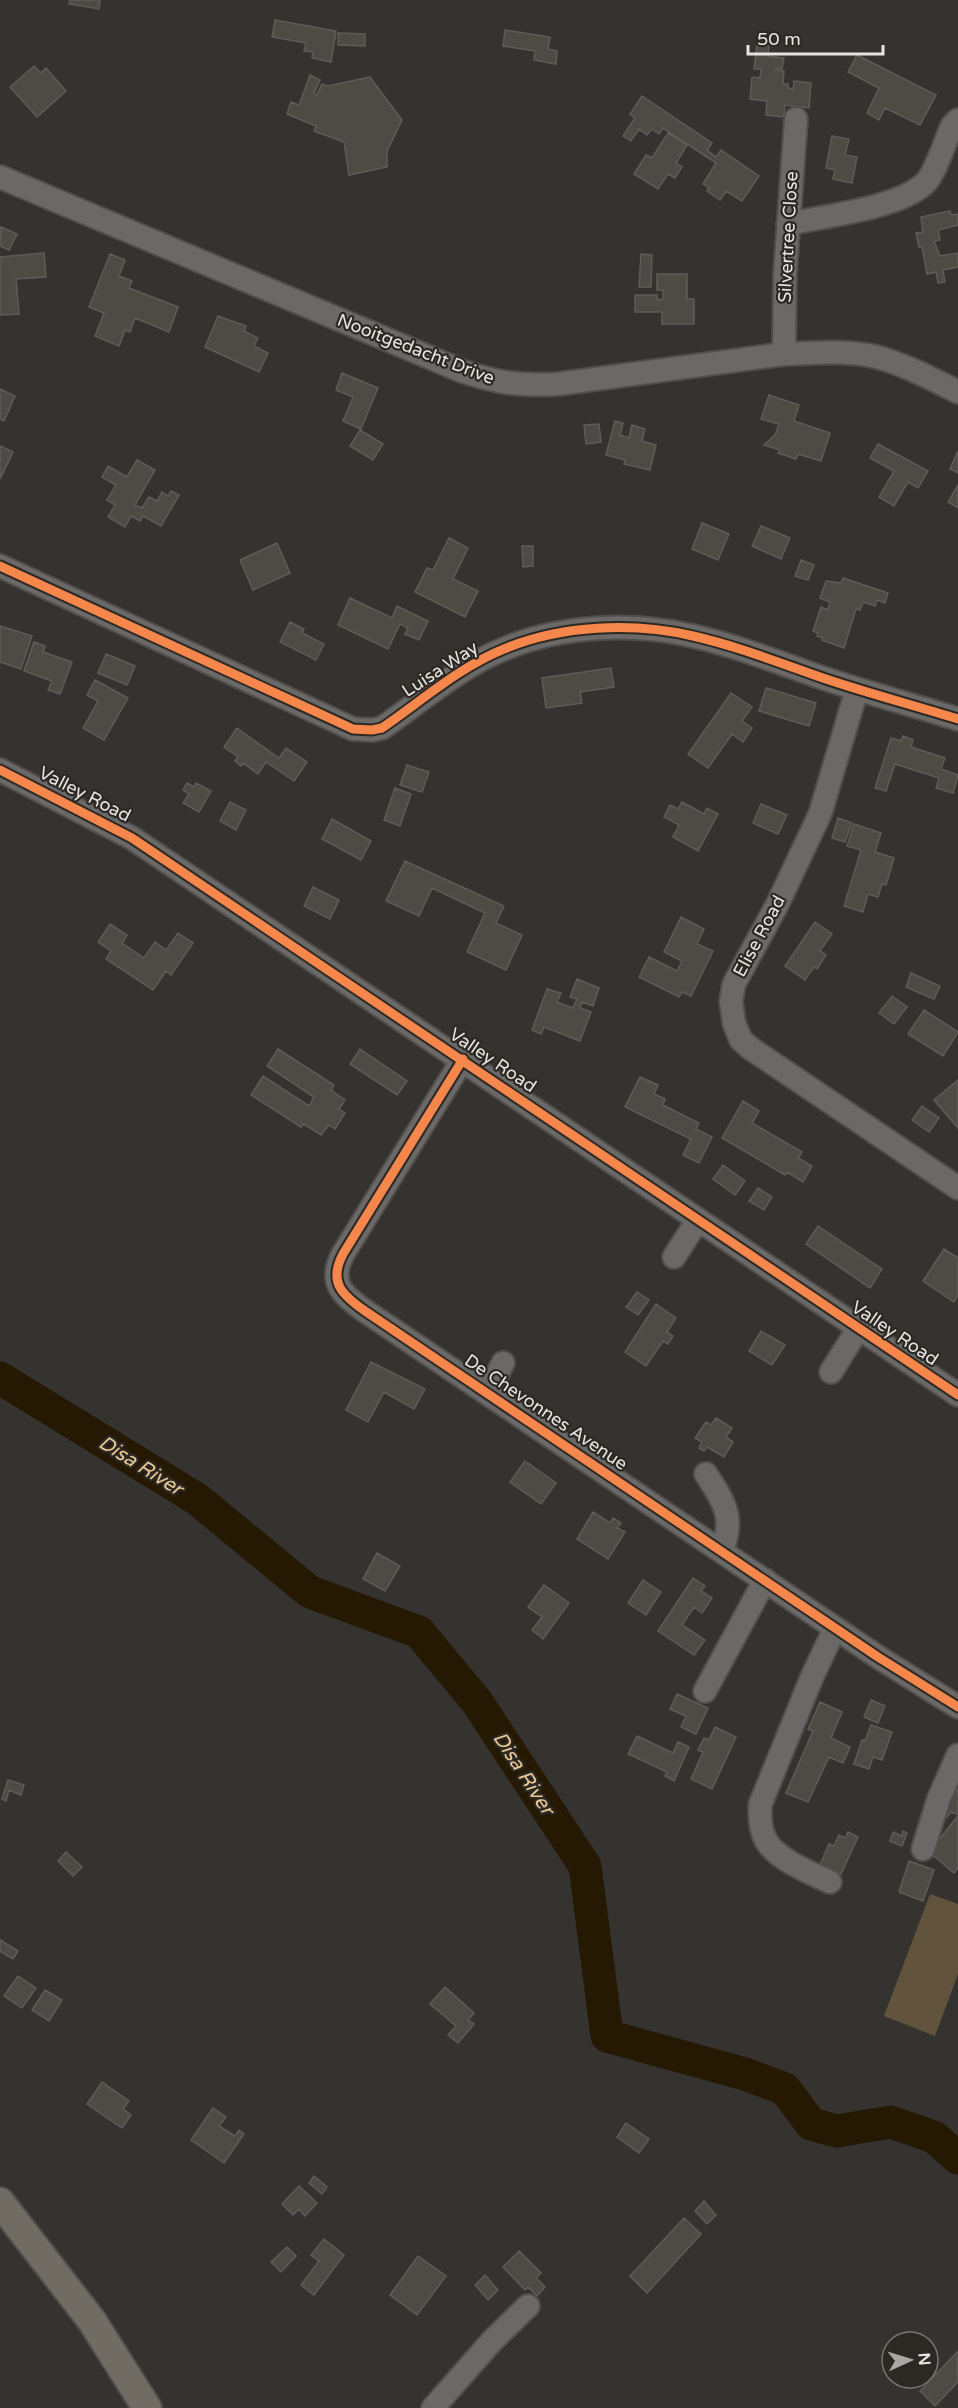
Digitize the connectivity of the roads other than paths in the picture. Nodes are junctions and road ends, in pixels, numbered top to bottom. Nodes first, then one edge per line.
1 (796, 119) dead end
2 (958, 120) edge
3 (0, 177) edge
4 (788, 224) junction
5 (784, 354) junction
6 (958, 392) edge
7 (0, 566) edge
8 (857, 689) junction
9 (958, 719) edge
10 (0, 770) edge
11 (463, 1059) junction
12 (958, 1188) edge
13 (698, 1220) junction
14 (674, 1257) dead end
15 (858, 1329) junction
16 (502, 1363) dead end
17 (831, 1372) dead end
18 (488, 1393) junction
19 (958, 1395) edge
20 (706, 1474) dead end
21 (722, 1550) junction
22 (765, 1580) junction
23 (835, 1628) junction
24 (705, 1691) dead end
25 (958, 1707) edge
26 (958, 1755) edge
27 (923, 1849) dead end
28 (830, 1882) dead end
29 (0, 2202) edge
30 (528, 2306) dead end
31 (147, 2408) edge
32 (433, 2408) edge

1 - 4 street, Silvertree Close
2 - 4 street
3 - 5 street, Nooitgedacht Drive
4 - 5 street, Silvertree Close
5 - 6 street, Nooitgedacht Drive
7 - 8 street, Luisa Way
8 - 9 street, Luisa Way
8 - 12 street, Elise Road
10 - 11 street, Valley Road
11 - 13 street, Valley Road
11 - 18 street, De Chevonnes Avenue
13 - 14 street
13 - 15 street, Valley Road
15 - 17 street
15 - 19 street, Valley Road
16 - 18 street
18 - 21 street, De Chevonnes Avenue
20 - 21 street
21 - 22 street, De Chevonnes Avenue
22 - 23 street, De Chevonnes Avenue
22 - 24 street
23 - 25 street, De Chevonnes Avenue
23 - 28 street
26 - 27 street
29 - 31 main road
30 - 32 street

